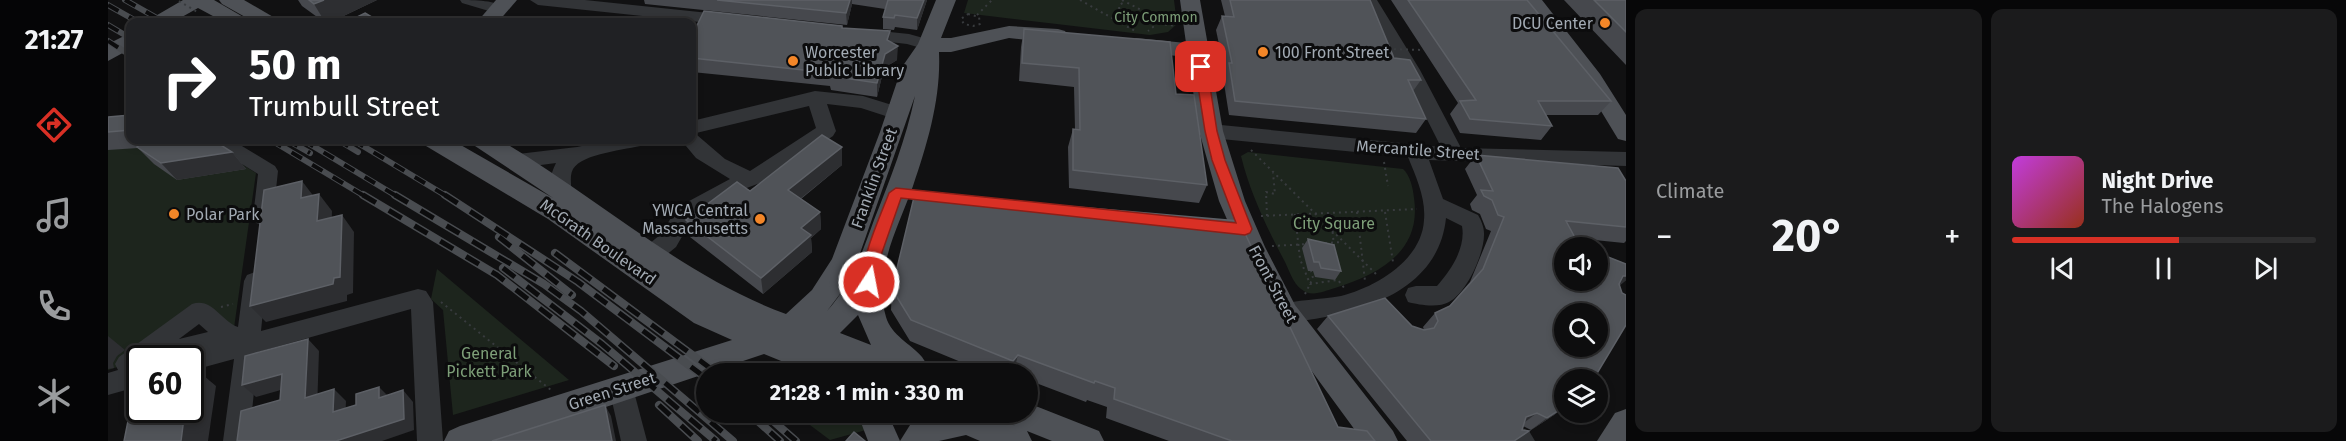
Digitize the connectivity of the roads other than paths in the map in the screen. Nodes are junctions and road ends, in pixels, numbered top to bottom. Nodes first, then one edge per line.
1 (467, 0) edge
2 (538, 0) edge
3 (946, 0) edge
4 (1190, 0) edge
5 (1369, 0) edge
6 (1532, 0) edge
7 (1550, 0) edge
8 (202, 3) edge
9 (498, 10) edge
10 (168, 18) edge
11 (230, 18) edge
12 (254, 18) edge
13 (676, 18) edge
14 (696, 20) edge
15 (744, 22) edge
16 (839, 32) edge
17 (1119, 33) road end
18 (1083, 39) edge
19 (126, 43) edge
20 (928, 45) junction
21 (1198, 51) junction
22 (108, 54) edge
23 (815, 97) junction
24 (1626, 102) edge
25 (898, 114) junction
26 (696, 126) edge
27 (1211, 131) junction
28 (1626, 133) edge
29 (224, 144) edge
30 (441, 144) edge
31 (490, 144) edge
32 (620, 144) edge
33 (694, 144) edge
34 (1450, 146) dead end
35 (1416, 152) junction
36 (577, 154) junction
37 (1626, 159) edge
38 (518, 161) junction
39 (750, 180) junction
40 (561, 191) junction
41 (896, 193) junction
42 (920, 196) edge
43 (1426, 207) junction
44 (652, 254) junction
45 (871, 264) junction
46 (1373, 284) junction
47 (1416, 296) dead end
48 (1392, 311) edge
49 (1285, 313) junction
50 (804, 331) junction
51 (765, 342) junction
52 (153, 345) edge
53 (196, 345) edge
54 (248, 345) junction
55 (204, 357) edge
56 (819, 363) edge
57 (887, 363) edge
58 (909, 363) edge
59 (126, 379) edge
60 (108, 384) edge
61 (621, 388) junction
62 (1038, 421) edge
63 (877, 423) edge
64 (945, 423) edge
65 (971, 423) edge
66 (1626, 423) edge
67 (236, 441) edge
68 (430, 441) edge
69 (460, 441) edge
70 (634, 441) edge
71 (884, 441) edge
72 (916, 441) edge
73 (1016, 441) edge
74 (1088, 441) edge
75 (1382, 441) edge
76 (1613, 441) edge

1 - 9 street
2 - 13 street
3 - 20 main road, Franklin Street
4 - 21 main road, Front Street
5 - 34 street
6 - 28 main road
7 - 24 main road
8 - 10 main road
8 - 11 main road
8 - 12 main road
14 - 15 street
16 - 20 street
17 - 21 main road
18 - 20 main road
19 - 22 main road
20 - 25 main road, Franklin Street
20 - 41 main road, Franklin Street
21 - 27 main road, Front Street
23 - 25 street
23 - 26 street
23 - 39 street
25 - 50 main road, Franklin Street
27 - 35 street, Mercantile Street
27 - 49 main road, Front Street
29 - 54 street
30 - 51 main road, McGrath Boulevard
31 - 38 main road, McGrath Boulevard
32 - 36 street
33 - 39 street
35 - 37 street, Mercantile Street
35 - 43 street
36 - 38 street
36 - 40 street
38 - 40 main road, McGrath Boulevard
39 - 44 street
40 - 44 main road, McGrath Boulevard
41 - 42 street
41 - 45 main road, Franklin Street
43 - 46 street
43 - 47 street
44 - 50 main road, McGrath Boulevard
45 - 50 main road, Franklin Street
45 - 58 main road
46 - 48 street
46 - 49 street
49 - 75 main road, Front Street
50 - 51 main road, Franklin Street
50 - 57 main road, McGrath Boulevard
51 - 56 main road, McGrath Boulevard
51 - 61 main road, Green Street
52 - 53 street
54 - 55 street
54 - 67 street
54 - 68 street
59 - 60 street
61 - 69 main road, Green Street
61 - 70 street
62 - 74 main road
63 - 71 main road
64 - 72 main road
65 - 73 main road
66 - 76 main road

